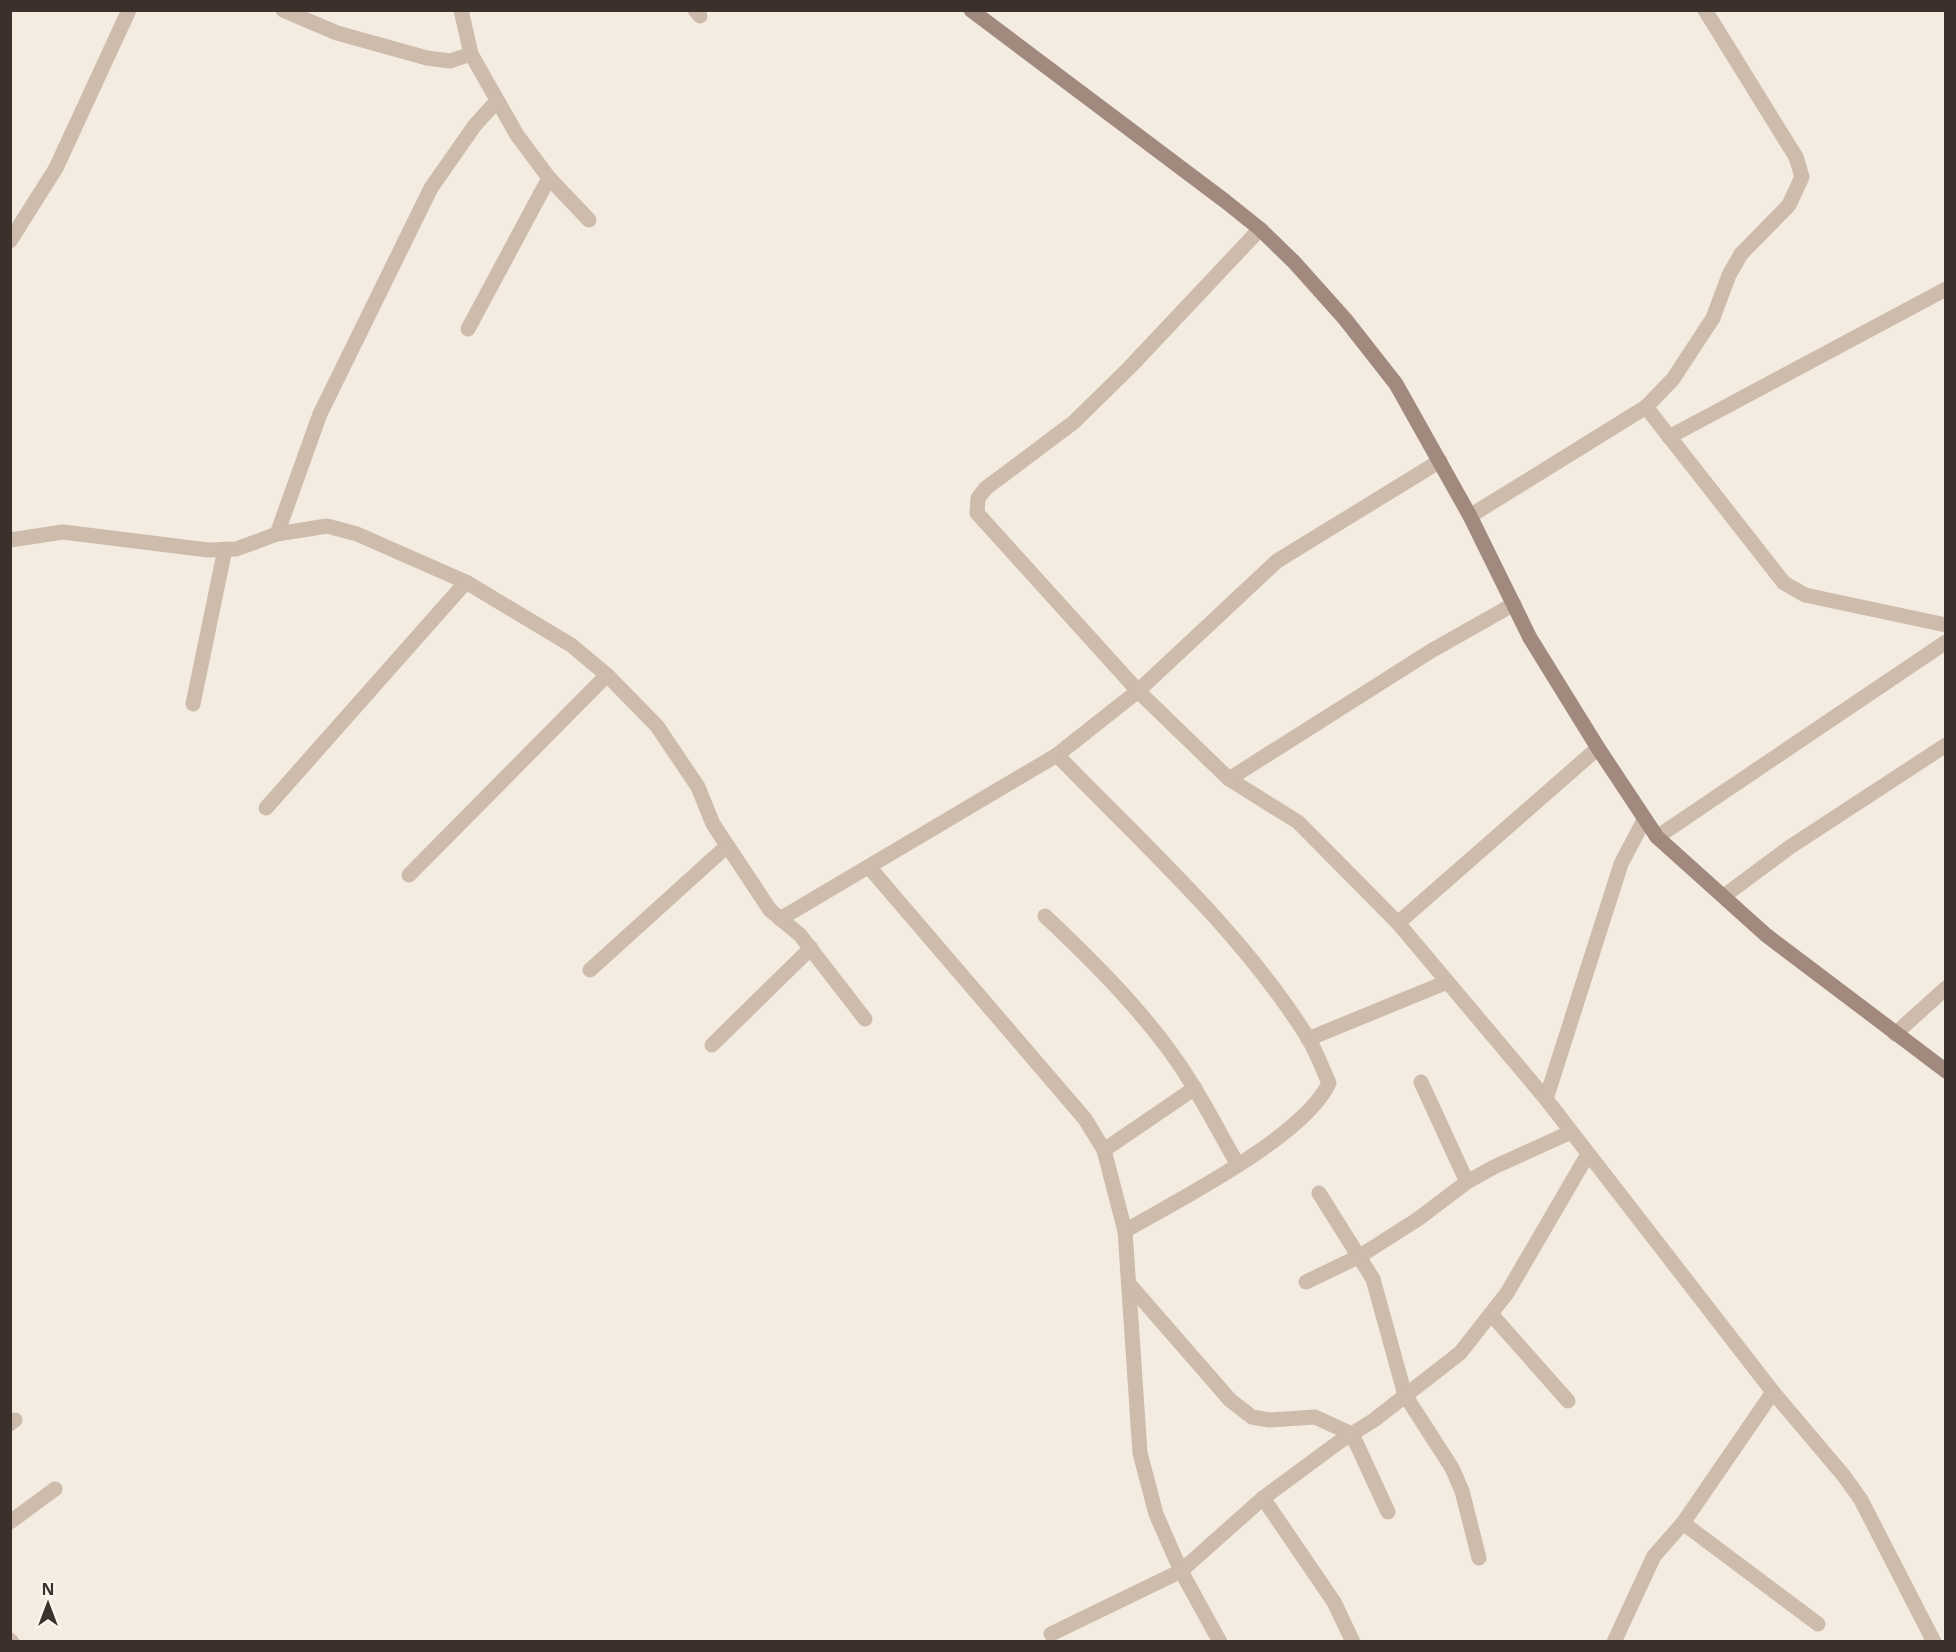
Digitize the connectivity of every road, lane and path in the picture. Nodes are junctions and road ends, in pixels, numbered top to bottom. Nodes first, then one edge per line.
1 (129, 10) edge
2 (283, 10) edge
3 (461, 10) edge
4 (971, 10) edge
5 (1705, 10) edge
6 (471, 54) junction
7 (497, 101) junction
8 (549, 178) junction
9 (589, 220) dead end
10 (1260, 229) junction
11 (10, 241) edge
12 (1946, 289) edge
13 (468, 329) dead end
14 (1646, 407) junction
15 (1669, 437) junction
16 (1440, 461) junction
17 (1470, 516) junction
18 (277, 534) junction
19 (10, 540) edge
20 (225, 549) junction
21 (466, 582) junction
22 (1514, 604) junction
23 (1946, 625) edge
24 (1946, 642) edge
25 (607, 675) junction
26 (1138, 691) junction
27 (193, 704) dead end
28 (1946, 745) edge
29 (1598, 748) junction
30 (1057, 755) junction
31 (1229, 779) junction
32 (266, 808) dead end
33 (1644, 820) junction
34 (1657, 837) junction
35 (727, 846) junction
36 (868, 867) junction
37 (409, 875) dead end
38 (1724, 896) junction
39 (1045, 916) dead end
40 (780, 919) junction
41 (1398, 924) junction
42 (811, 948) junction
43 (590, 970) dead end
44 (1447, 982) junction
45 (1946, 988) edge
46 (865, 1019) dead end
47 (1895, 1034) junction
48 (1308, 1038) junction
49 (712, 1045) dead end
50 (1946, 1071) edge
51 (1421, 1082) dead end
52 (1195, 1089) junction
53 (1546, 1099) junction
54 (1571, 1132) junction
55 (1104, 1149) junction
56 (1588, 1154) junction
57 (1238, 1165) junction
58 (1467, 1182) junction
59 (1319, 1193) dead end
60 (1125, 1231) junction
61 (1360, 1256) junction
62 (1306, 1282) dead end
63 (1129, 1284) junction
64 (1491, 1314) junction
65 (1773, 1392) junction
66 (1405, 1395) junction
67 (1568, 1401) dead end
68 (1352, 1434) junction
69 (55, 1489) dead end
70 (1263, 1498) junction
71 (1388, 1512) dead end
72 (10, 1522) edge
73 (1683, 1523) junction
74 (1479, 1558) dead end
75 (1181, 1571) junction
76 (1818, 1624) dead end
77 (1051, 1634) dead end
78 (1220, 1641) edge
79 (1353, 1641) edge
80 (1614, 1641) edge
81 (1934, 1641) edge

1 - 11 street
2 - 6 street
3 - 6 street
4 - 10 main road
5 - 14 street
6 - 7 street
7 - 8 street
7 - 18 street
8 - 9 street
8 - 13 street
10 - 16 main road
10 - 26 street
12 - 15 street
14 - 15 street
14 - 17 street
15 - 23 street
16 - 17 main road
16 - 26 street
17 - 22 main road
18 - 20 street
18 - 21 street
19 - 20 street
20 - 27 street
21 - 25 street
21 - 32 street
22 - 29 main road
22 - 31 street
24 - 34 street
25 - 35 street
25 - 37 street
26 - 30 street
26 - 31 street
28 - 38 street
29 - 33 main road
29 - 41 street
30 - 36 street
30 - 48 street
31 - 41 street
33 - 34 main road
33 - 53 street
34 - 38 main road
35 - 40 street
35 - 43 street
36 - 40 street
36 - 55 street
38 - 47 main road
39 - 52 street
40 - 42 street
41 - 44 street
42 - 46 street
42 - 49 street
44 - 48 street
44 - 53 street
45 - 47 street
47 - 50 main road
48 - 57 street
51 - 58 street
52 - 55 street
52 - 57 street
53 - 54 street
54 - 56 street
54 - 58 street
55 - 60 street
56 - 64 street
56 - 65 street
57 - 60 street
58 - 61 street
59 - 61 street
60 - 63 street
61 - 62 street
61 - 66 street
63 - 68 street
63 - 75 street
64 - 66 street
64 - 67 street
65 - 73 street
65 - 81 street
66 - 68 street
66 - 74 street
68 - 70 street
68 - 71 street
69 - 72 street
70 - 75 street
70 - 79 street
73 - 76 street
73 - 80 street
75 - 77 street
75 - 78 street

